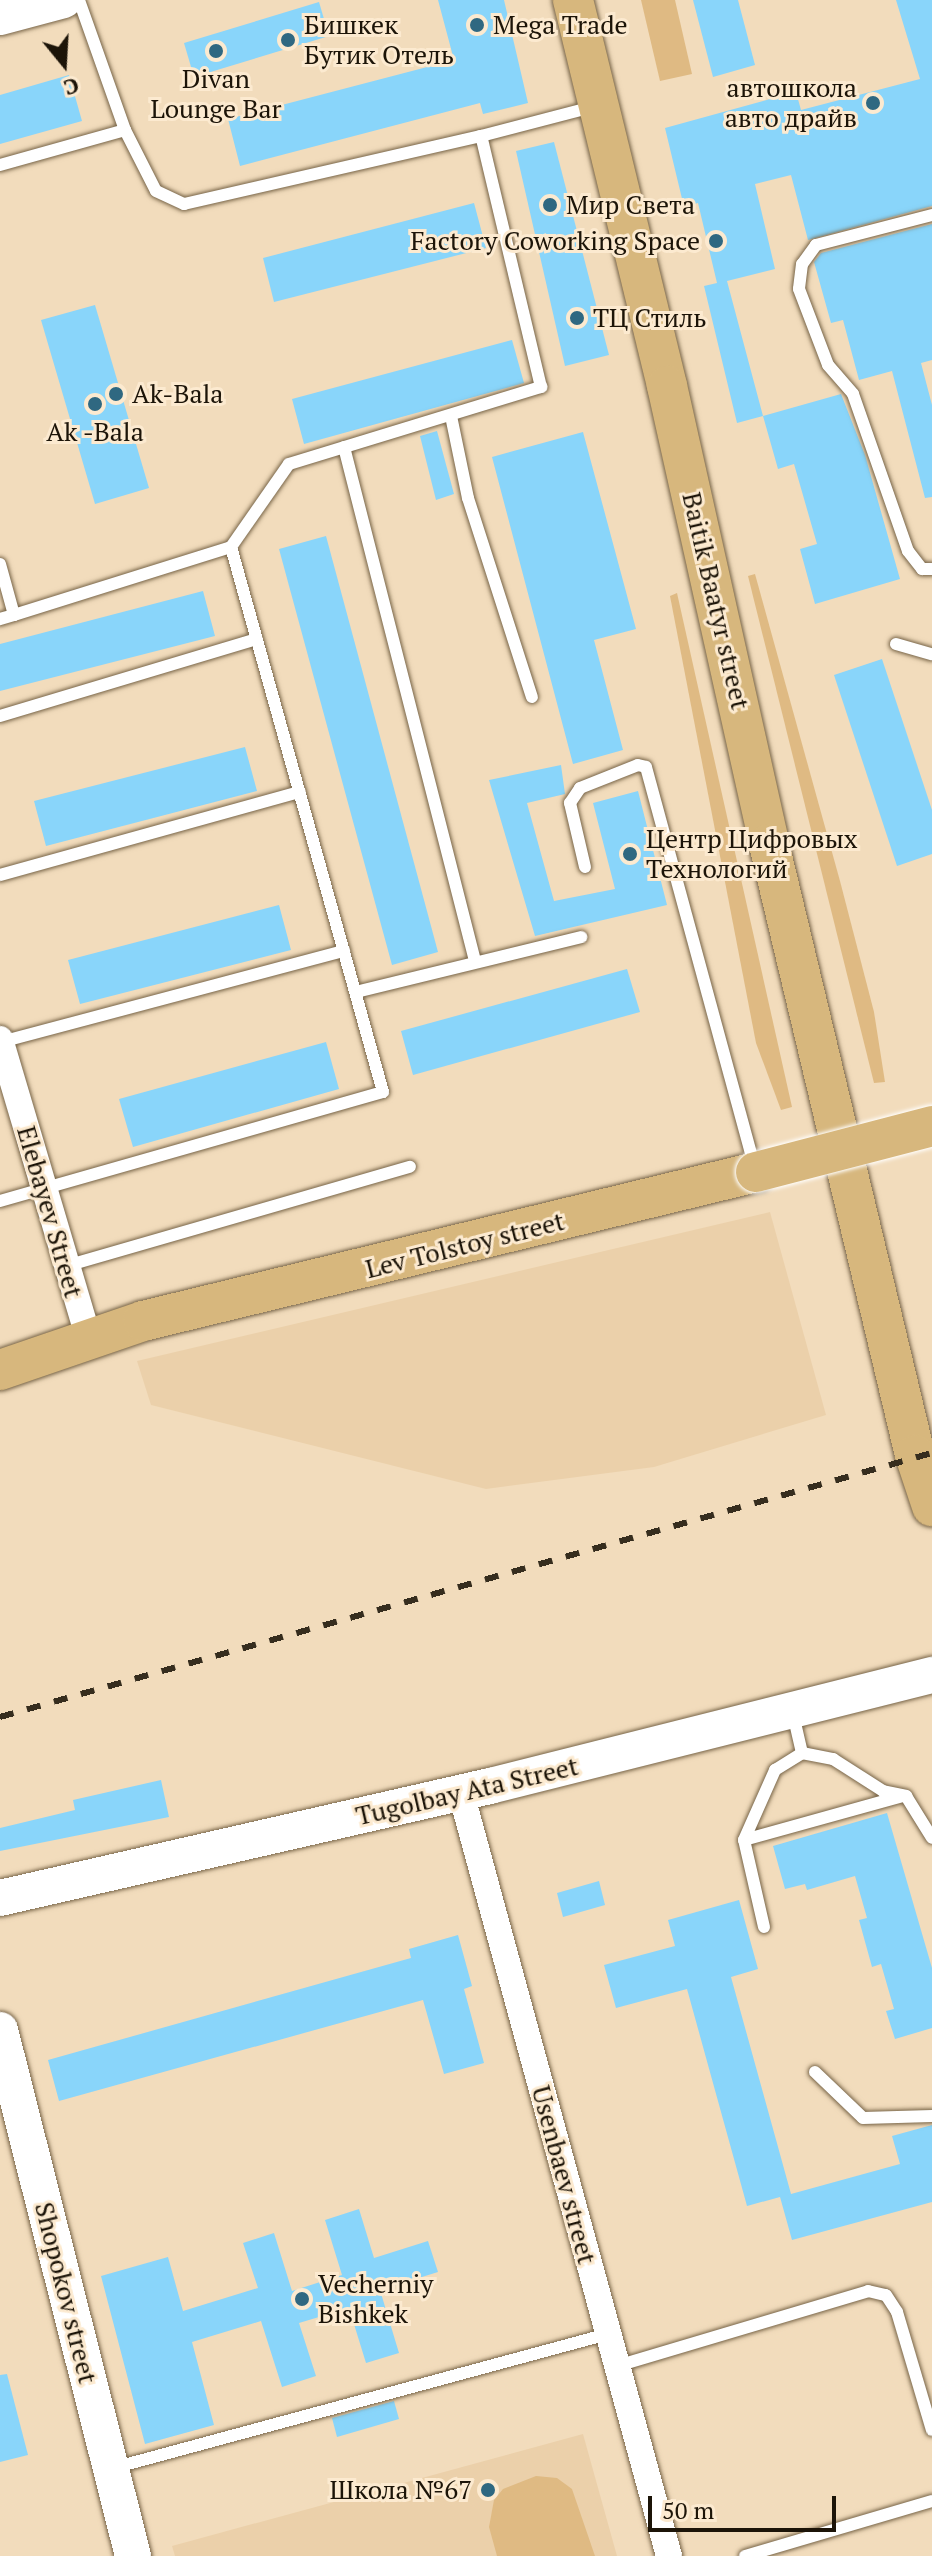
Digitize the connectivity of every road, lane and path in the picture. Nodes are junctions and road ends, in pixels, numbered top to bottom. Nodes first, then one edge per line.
1 (64, 0) edge
2 (79, 0) edge
3 (573, 0) edge
4 (0, 17) edge
5 (599, 106) junction
6 (125, 130) junction
7 (481, 136) junction
8 (0, 165) edge
9 (932, 215) edge
10 (451, 416) junction
11 (344, 447) junction
12 (231, 547) junction
13 (0, 564) edge
14 (932, 569) edge
15 (14, 615) junction
16 (0, 619) edge
17 (257, 639) junction
18 (896, 644) dead end
19 (932, 654) edge
20 (532, 697) dead end
21 (0, 716) edge
22 (300, 792) junction
23 (585, 867) dead end
24 (0, 875) edge
25 (581, 937) dead end
26 (344, 951) junction
27 (475, 961) junction
28 (356, 992) junction
29 (0, 1041) edge
30 (932, 1126) edge
31 (410, 1167) dead end
32 (756, 1172) junction
33 (43, 1187) junction
34 (0, 1201) edge
35 (858, 1202) junction
36 (66, 1266) junction
37 (88, 1337) junction
38 (0, 1370) edge
39 (932, 1411) edge
40 (932, 1506) edge
41 (920, 1678) edge
42 (792, 1711) junction
43 (802, 1753) junction
44 (461, 1793) junction
45 (906, 1796) junction
46 (932, 1838) edge
47 (744, 1840) junction
48 (0, 1898) edge
49 (764, 1927) dead end
50 (0, 2030) edge
51 (815, 2072) dead end
52 (932, 2116) edge
53 (608, 2334) junction
54 (617, 2366) junction
55 (932, 2430) edge
56 (110, 2469) junction
57 (932, 2501) edge
58 (133, 2556) edge
59 (669, 2556) edge
60 (745, 2556) edge

1 - 4 street
2 - 6 lane
3 - 5 main road, Baitik Baatyr street
5 - 7 lane
5 - 35 main road, Baitik Baatyr street
6 - 7 lane
6 - 8 lane
7 - 10 lane
9 - 14 lane
10 - 11 lane
10 - 20 lane
11 - 12 lane
11 - 27 lane
12 - 15 lane
12 - 17 lane
13 - 15 lane
15 - 16 lane
17 - 21 lane
17 - 22 lane
18 - 19 lane
22 - 24 lane
22 - 26 lane
23 - 32 lane
25 - 27 lane
26 - 28 lane
26 - 29 lane
27 - 28 lane
28 - 33 lane
29 - 33 street, Elebayev Street
30 - 32 main road, Lev Tolstoy street, bridge
31 - 36 lane
32 - 37 main road, Lev Tolstoy street
33 - 34 lane
33 - 36 street, Elebayev Street
35 - 39 main road, Baitik Baatyr street
35 - 40 main road, Baitik Baatyr street
36 - 37 street, Elebayev Street
37 - 38 main road, Lev Tolstoy street
41 - 42 street, Tugolbay Ata Street
42 - 43 lane
42 - 44 street, Tugolbay Ata Street
43 - 45 lane
43 - 47 lane
44 - 48 street, Tugolbay Ata Street
44 - 53 street, Usenbaev street
45 - 46 lane
45 - 47 lane
47 - 49 lane
50 - 56 street, Shopokov street
51 - 52 lane
53 - 54 street, Usenbaev street
53 - 56 lane
54 - 55 lane
54 - 59 street, Usenbaev street
56 - 58 street, Shopokov street
57 - 60 lane

